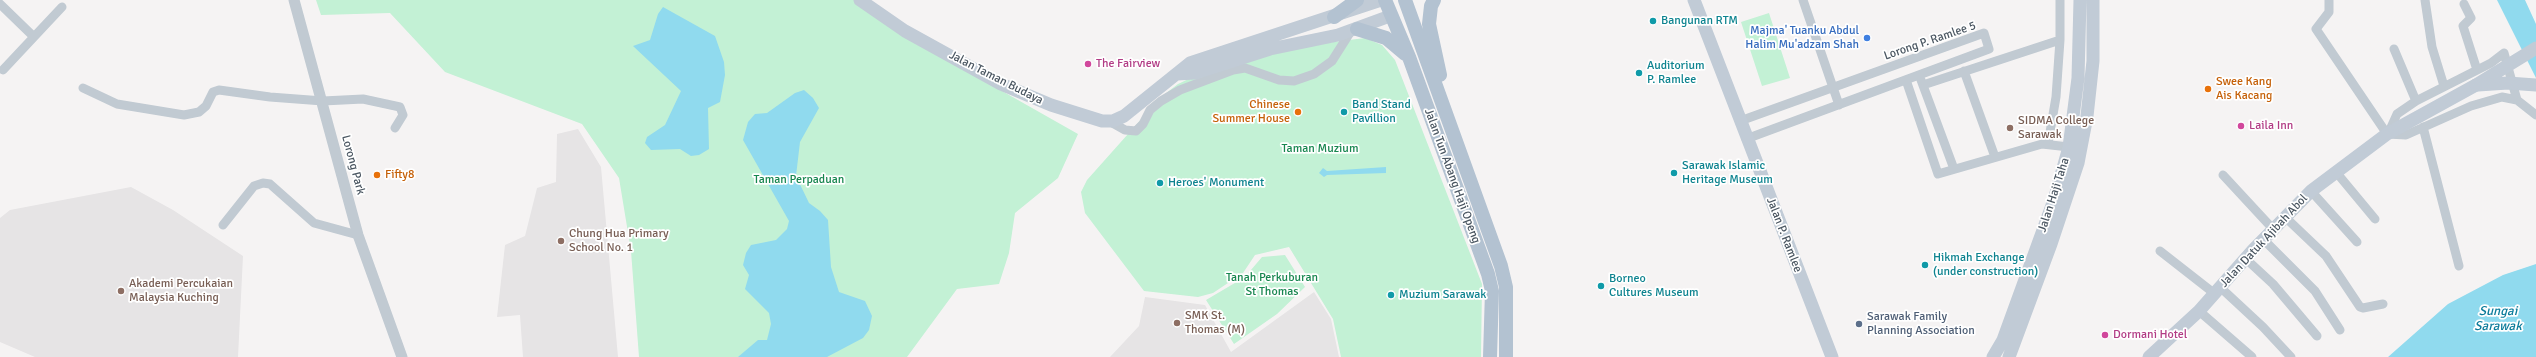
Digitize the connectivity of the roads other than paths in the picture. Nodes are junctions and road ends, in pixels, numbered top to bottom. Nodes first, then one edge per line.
1 (294, 0) edge
2 (860, 0) edge
3 (1357, 0) edge
4 (1381, 0) edge
5 (1385, 0) edge
6 (1434, 0) edge
7 (1694, 0) edge
8 (1803, 0) edge
9 (2060, 0) edge
10 (2080, 0) edge
11 (2093, 0) edge
12 (2329, 0) edge
13 (2425, 0) edge
14 (1410, 3) edge
15 (0, 4) edge
16 (2464, 4) dead end
17 (62, 7) dead end
18 (1334, 16) junction
19 (1390, 16) junction
20 (1354, 30) junction
21 (33, 36) junction
22 (2060, 40) junction
23 (2536, 48) edge
24 (2394, 49) dead end
25 (1409, 57) junction
26 (3, 70) dead end
27 (2477, 70) junction
28 (1964, 71) junction
29 (1177, 74) junction
30 (1919, 75) junction
31 (1906, 80) junction
32 (1923, 85) junction
33 (2476, 85) junction
34 (2444, 86) junction
35 (2536, 86) edge
36 (83, 88) dead end
37 (1833, 88) junction
38 (2518, 100) junction
39 (323, 101) junction
40 (2416, 101) junction
41 (1839, 104) junction
42 (2536, 115) edge
43 (1109, 121) junction
44 (1740, 121) junction
45 (2423, 127) junction
46 (395, 128) dead end
47 (1452, 129) junction
48 (2387, 134) junction
49 (1746, 139) junction
50 (2048, 144) junction
51 (2069, 147) junction
52 (1995, 158) junction
53 (1954, 169) junction
54 (2336, 172) junction
55 (2223, 175) dead end
56 (2311, 192) junction
57 (2285, 217) junction
58 (2375, 219) dead end
59 (223, 225) dead end
60 (2273, 229) junction
61 (358, 234) junction
62 (2264, 240) junction
63 (2357, 242) dead end
64 (2160, 251) dead end
65 (2246, 259) junction
66 (2459, 266) dead end
67 (2218, 291) junction
68 (2383, 304) dead end
69 (2199, 311) junction
70 (2340, 330) dead end
71 (395, 334) junction
72 (2317, 336) dead end
73 (402, 357) edge
74 (409, 357) edge
75 (1490, 357) edge
76 (1506, 357) edge
77 (1832, 357) edge
78 (1993, 357) edge
79 (2009, 357) edge
80 (2149, 357) edge
81 (2252, 357) edge
82 (2291, 357) edge

1 - 39 street, Lorong Park
2 - 43 main road, Jalan Taman Budaya
3 - 18 main road
4 - 18 main road
5 - 19 main road, Jalan Tun Abang Haji Openg
6 - 47 main road
7 - 44 main road, Jalan P. Ramlee
8 - 37 street
9 - 22 street
10 - 51 main road, Jalan Haji Taha
11 - 79 main road, Jalan Haji Taha
12 - 48 street
13 - 34 street
14 - 19 main road
14 - 47 main road, Jalan Tun Abang Haji Openg
15 - 21 street
16 - 27 street
17 - 21 street
18 - 29 main road
19 - 20 main road
19 - 25 main road, Jalan Tun Abang Haji Openg
20 - 25 main road
20 - 29 main road
20 - 43 street
21 - 26 street
22 - 28 street
22 - 50 street
23 - 33 main road, Jalan Datuk Ajibah Abol, bridge
24 - 40 street
25 - 75 main road, Jalan Tun Abang Haji Openg
27 - 34 street
27 - 38 street
28 - 32 street
28 - 52 street
29 - 43 main road
30 - 31 street, Lorong P. Ramlee 5
30 - 32 street
30 - 37 street, Lorong P. Ramlee 5
31 - 41 street, Lorong P. Ramlee 5
31 - 53 street
32 - 53 street
33 - 35 main road, bridge
33 - 48 main road, Jalan Datuk Ajibah Abol
34 - 40 street
36 - 39 street
37 - 41 street
37 - 44 street, Lorong P. Ramlee 5
38 - 42 street
38 - 45 street
39 - 46 street
39 - 61 street, Lorong Park
40 - 48 street
41 - 49 street, Lorong P. Ramlee 5
44 - 49 main road, Jalan P. Ramlee
45 - 48 street
45 - 66 street
47 - 76 main road, Jalan Tun Abang Haji Openg
48 - 54 main road, Jalan Datuk Ajibah Abol
49 - 77 main road, Jalan P. Ramlee
50 - 51 street
50 - 52 street
51 - 78 main road, Jalan Haji Taha
52 - 53 street
54 - 56 main road, Jalan Datuk Ajibah Abol
54 - 58 street
55 - 60 street
56 - 57 main road, Jalan Datuk Ajibah Abol
56 - 63 street
57 - 60 main road, Jalan Datuk Ajibah Abol
57 - 68 street
59 - 61 street
60 - 62 main road, Jalan Datuk Ajibah Abol
61 - 71 street, Lorong Park
62 - 65 main road, Jalan Datuk Ajibah Abol
62 - 70 street
64 - 67 street
65 - 67 main road, Jalan Datuk Ajibah Abol
65 - 72 street
67 - 69 main road, Jalan Datuk Ajibah Abol
67 - 82 street
69 - 80 main road, Jalan Datuk Ajibah Abol
69 - 81 street
71 - 73 street
71 - 74 street

